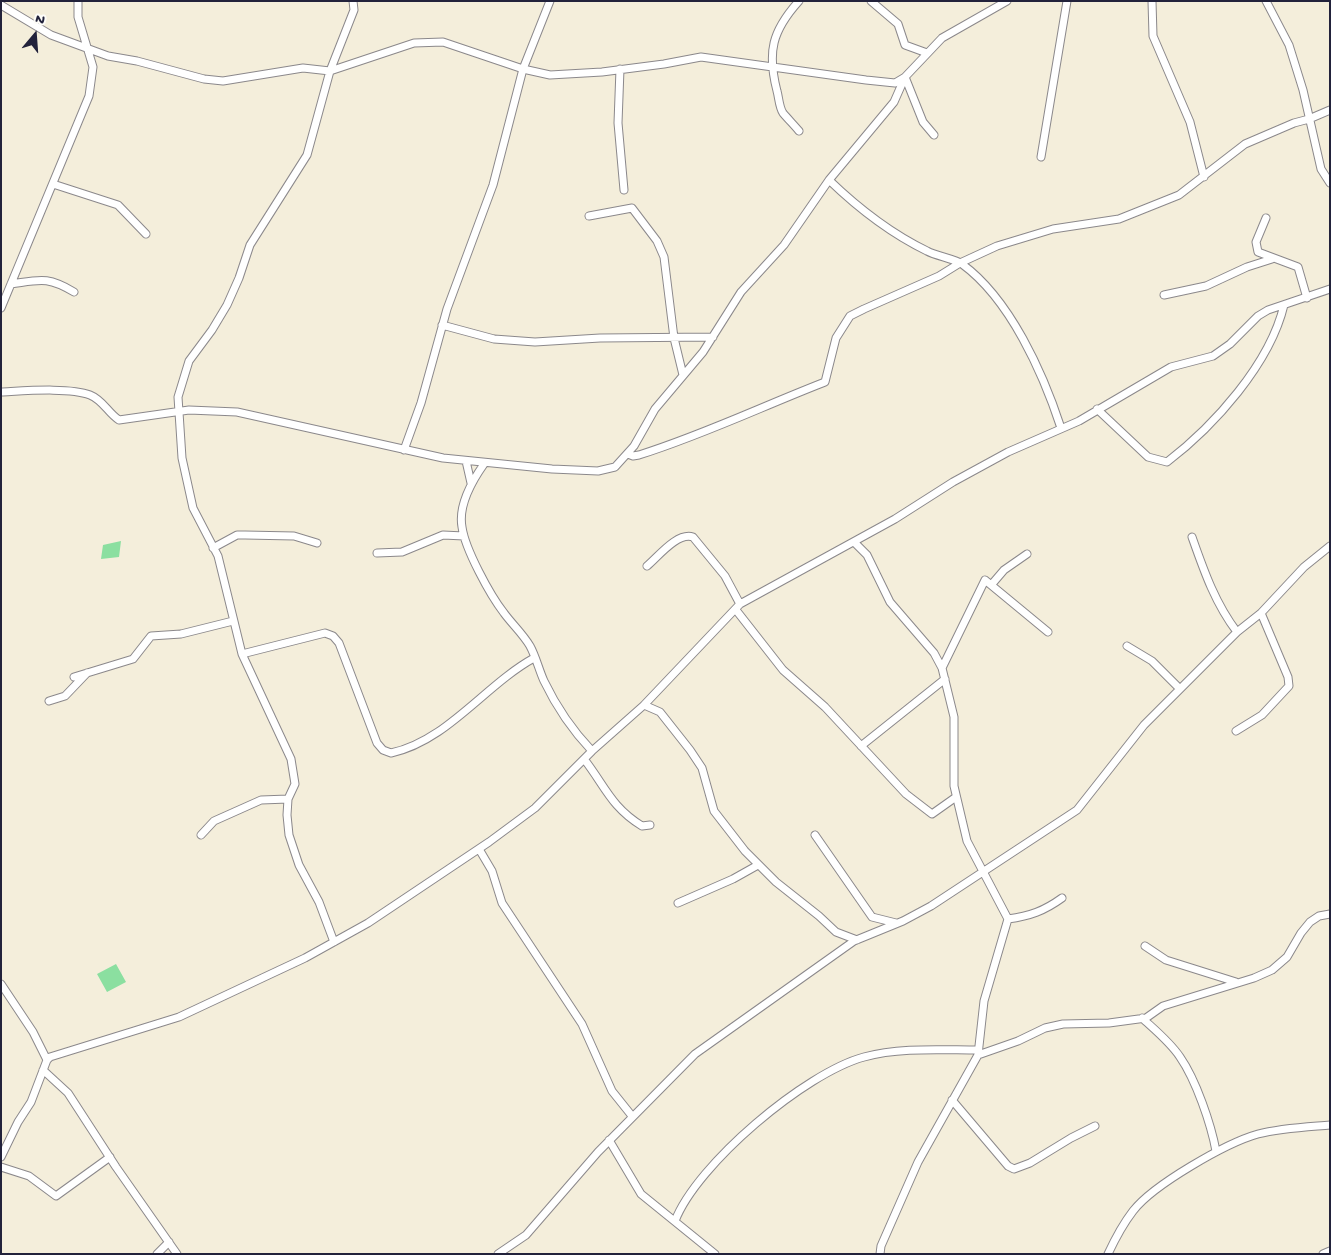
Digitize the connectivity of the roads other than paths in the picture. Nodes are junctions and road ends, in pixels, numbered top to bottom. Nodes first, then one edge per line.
1 (78, 1) edge
2 (354, 1) edge
3 (550, 1) edge
4 (799, 1) edge
5 (871, 1) edge
6 (1007, 1) edge
7 (1067, 1) edge
8 (1152, 1) edge
9 (1266, 1) edge
10 (1, 5) edge
11 (86, 46) junction
12 (927, 53) junction
13 (770, 66) junction
14 (523, 69) junction
15 (620, 69) junction
16 (330, 71) junction
17 (905, 77) junction
18 (1330, 110) edge
19 (1309, 119) junction
20 (800, 130) dead end
21 (934, 135) dead end
22 (1040, 157) dead end
23 (1204, 177) junction
24 (829, 180) junction
25 (1330, 183) edge
26 (53, 184) junction
27 (624, 190) dead end
28 (589, 216) dead end
29 (1266, 218) dead end
30 (146, 234) dead end
31 (1272, 259) junction
32 (960, 263) junction
33 (7, 286) edge
34 (1330, 289) edge
35 (74, 292) dead end
36 (1164, 295) dead end
37 (1307, 298) junction
38 (1284, 305) junction
39 (1, 308) edge
40 (442, 326) junction
41 (713, 337) junction
42 (674, 338) junction
43 (683, 374) junction
44 (1, 392) edge
45 (1097, 409) junction
46 (180, 411) junction
47 (1061, 428) junction
48 (404, 450) junction
49 (628, 454) junction
50 (466, 461) junction
51 (484, 464) junction
52 (471, 483) junction
53 (464, 536) junction
54 (1192, 537) dead end
55 (317, 542) dead end
56 (854, 542) junction
57 (1330, 546) edge
58 (213, 548) junction
59 (377, 553) dead end
60 (1027, 554) dead end
61 (647, 566) dead end
62 (992, 584) junction
63 (738, 607) junction
64 (1261, 613) junction
65 (233, 621) junction
66 (1048, 632) dead end
67 (1237, 632) junction
68 (1127, 646) dead end
69 (242, 654) junction
70 (534, 658) junction
71 (942, 668) junction
72 (87, 673) junction
73 (74, 677) dead end
74 (946, 679) junction
75 (1180, 689) junction
76 (49, 701) dead end
77 (644, 705) junction
78 (1236, 731) dead end
79 (861, 746) junction
80 (592, 751) junction
81 (584, 759) junction
82 (956, 797) junction
83 (288, 800) junction
84 (650, 825) dead end
85 (201, 835) dead end
86 (815, 835) dead end
87 (479, 849) junction
88 (758, 865) junction
89 (984, 872) junction
90 (1062, 898) dead end
91 (678, 903) dead end
92 (1330, 914) edge
93 (1008, 919) junction
94 (898, 923) junction
95 (857, 940) junction
96 (334, 942) junction
97 (1145, 946) dead end
98 (1238, 983) junction
99 (1, 984) edge
100 (1142, 1018) junction
101 (978, 1052) junction
102 (47, 1060) junction
103 (43, 1070) junction
104 (952, 1100) junction
105 (632, 1116) junction
106 (1330, 1125) edge
107 (1096, 1126) dead end
108 (609, 1140) junction
109 (1216, 1151) junction
110 (1, 1157) edge
111 (110, 1158) junction
112 (1, 1167) edge
113 (675, 1221) junction
114 (169, 1242) junction
115 (1330, 1251) edge
116 (157, 1254) edge
117 (177, 1254) edge
118 (498, 1254) edge
119 (715, 1254) edge
120 (880, 1254) edge
121 (1108, 1254) edge
122 (1323, 1254) edge

1 - 11 street
2 - 16 street
3 - 14 street
4 - 13 street
5 - 12 street
6 - 12 street
7 - 22 street
8 - 23 street
9 - 19 street
10 - 11 street
11 - 16 street
11 - 26 street
12 - 17 street
13 - 15 street
13 - 17 street
13 - 20 street
14 - 15 street
14 - 16 street
14 - 40 street
15 - 27 street
16 - 46 street
17 - 21 street
17 - 24 street
18 - 19 street
19 - 23 street
19 - 25 street
23 - 32 street
24 - 32 street
24 - 41 street
26 - 30 street
26 - 33 street
28 - 42 street
29 - 31 street
31 - 36 street
31 - 37 street
32 - 47 street
32 - 49 street
33 - 35 street
33 - 39 street
34 - 37 street
37 - 38 street
38 - 45 street
38 - 45 street
40 - 42 street
40 - 48 street
41 - 42 street
41 - 43 street
42 - 43 street
43 - 49 street
44 - 46 street
45 - 47 street
46 - 48 street
46 - 58 street
47 - 56 street
48 - 50 street
49 - 51 street
50 - 51 street
50 - 52 street
51 - 52 street
52 - 53 street
53 - 59 street
53 - 70 street
54 - 67 street
55 - 58 street
56 - 63 street
56 - 71 street
57 - 64 street
58 - 65 street
60 - 62 street
61 - 63 street
62 - 66 street
62 - 71 street
63 - 77 street
63 - 79 street
64 - 67 street
64 - 78 street
65 - 69 street
65 - 72 street
67 - 75 street
68 - 75 street
69 - 70 street
69 - 83 street
70 - 80 street
71 - 74 street
72 - 73 street
72 - 76 street
74 - 79 street
74 - 82 street
75 - 89 street
77 - 80 street
77 - 88 street
79 - 82 street
80 - 81 street
81 - 84 street
81 - 87 street
82 - 89 street
83 - 85 street
83 - 96 street
86 - 94 street
87 - 96 street
87 - 105 street
88 - 91 street
88 - 95 street
89 - 93 street
89 - 94 street
90 - 93 street
92 - 98 street
93 - 101 street
94 - 95 street
95 - 105 street
96 - 102 street
97 - 98 street
98 - 100 street
99 - 102 street
100 - 101 street
100 - 109 street
101 - 104 street
101 - 113 street
102 - 103 street
103 - 110 street
103 - 111 street
104 - 107 street
104 - 120 street
105 - 108 street
106 - 109 street
108 - 113 street
108 - 118 street
109 - 121 street
111 - 112 street
111 - 114 street
113 - 119 street
114 - 116 street
114 - 117 street
115 - 122 street

